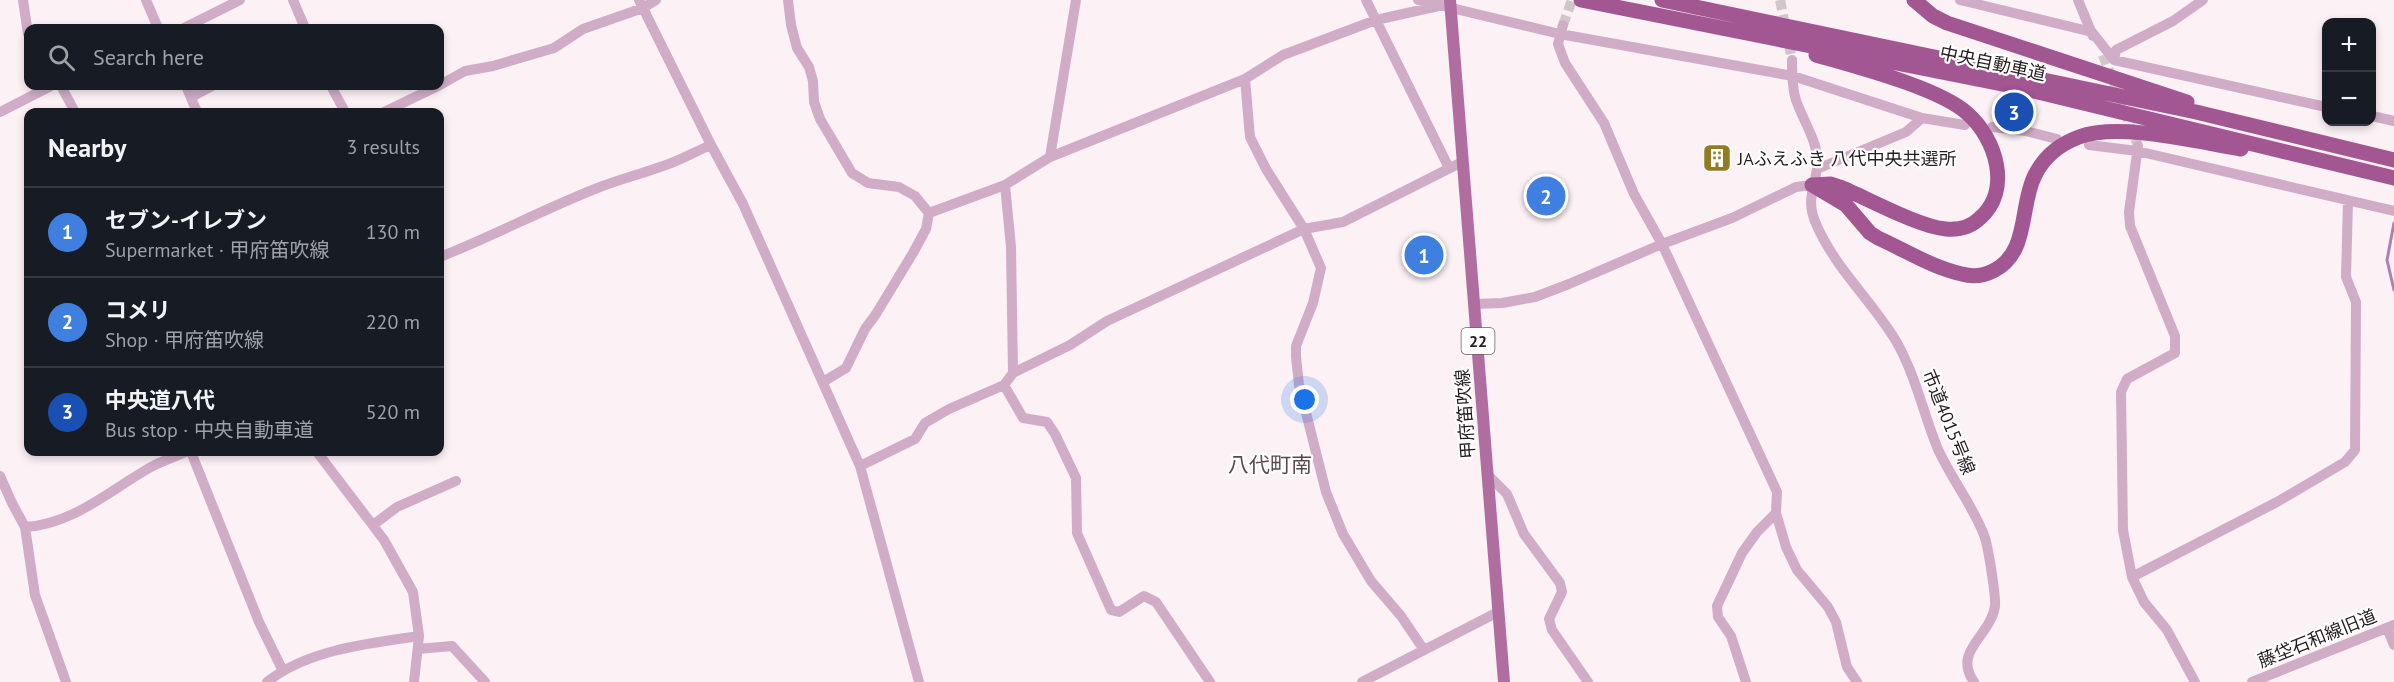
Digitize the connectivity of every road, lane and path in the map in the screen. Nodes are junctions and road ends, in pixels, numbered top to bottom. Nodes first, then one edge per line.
1 (23, 0) edge
2 (146, 0) edge
3 (240, 0) edge
4 (293, 0) edge
5 (656, 0) edge
6 (788, 0) edge
7 (1076, 0) edge
8 (1366, 0) edge
9 (1418, 0) edge
10 (1579, 0) edge
11 (1662, 0) edge
12 (1914, 0) edge
13 (1960, 0) edge
14 (2078, 0) edge
15 (2203, 0) edge
16 (641, 4) edge
17 (1448, 4) edge
18 (1376, 20) junction
19 (27, 24) edge
20 (156, 24) edge
21 (202, 24) edge
22 (303, 24) edge
23 (1562, 30) junction
24 (2092, 32) junction
25 (2103, 55) tunnel mouth
26 (1792, 60) tunnel mouth
27 (2114, 60) junction
28 (1792, 76) junction
29 (1245, 79) junction
30 (444, 82) edge
31 (43, 90) edge
32 (63, 90) edge
33 (187, 90) edge
34 (204, 90) edge
35 (333, 90) edge
36 (429, 90) edge
37 (190, 97) junction
38 (2322, 105) edge
39 (73, 108) edge
40 (195, 108) edge
41 (343, 108) edge
42 (392, 108) edge
43 (0, 112) edge
44 (2376, 117) edge
45 (1922, 118) junction
46 (2394, 121) edge
47 (1965, 125) dead end
48 (1992, 128) dead end
49 (2057, 139) dead end
50 (711, 145) junction
51 (2089, 145) dead end
52 (2138, 148) junction
53 (1050, 157) junction
54 (2388, 158) edge
55 (2330, 161) junction
56 (1462, 162) junction
57 (1449, 168) junction
58 (1817, 169) junction
59 (2394, 178) edge
60 (1005, 184) junction
61 (1812, 185) junction
62 (2348, 201) junction
63 (2394, 208) edge
64 (929, 213) junction
65 (1304, 229) junction
66 (1662, 244) junction
67 (444, 255) edge
68 (1475, 304) junction
69 (1013, 373) junction
70 (823, 382) junction
71 (1004, 385) junction
72 (176, 456) edge
73 (193, 456) edge
74 (319, 456) edge
75 (860, 466) junction
76 (1488, 474) junction
77 (0, 476) edge
78 (456, 481) dead end
79 (3, 491) edge
80 (1776, 513) junction
81 (373, 525) junction
82 (25, 527) junction
83 (2132, 577) junction
84 (1498, 612) junction
85 (2391, 626) edge
86 (419, 636) junction
87 (2394, 645) edge
88 (418, 649) junction
89 (1424, 650) junction
90 (282, 669) junction
91 (66, 682) edge
92 (267, 682) edge
93 (414, 682) edge
94 (485, 682) edge
95 (919, 682) edge
96 (1210, 682) edge
97 (1362, 682) edge
98 (1504, 682) edge
99 (1588, 682) edge
100 (1746, 682) edge
101 (1857, 682) edge
102 (1974, 682) edge
103 (2195, 682) edge
104 (2252, 682) edge

1 - 19 street
2 - 20 street
3 - 21 street
4 - 22 street
5 - 16 street
6 - 64 street
7 - 53 street
8 - 18 street
9 - 17 street
10 - 55 highway, 中央自動車道
10 - 61 highway
11 - 54 highway, 中央自動車道
12 - 54 highway
13 - 24 street
14 - 24 street
15 - 27 street
16 - 30 street
16 - 50 street
17 - 18 street
17 - 23 street
17 - 56 main road, 甲府笛吹線 / 22
18 - 29 street
18 - 57 street
23 - 28 street
23 - 66 street
24 - 25 street
24 - 27 street
26 - 28 street
27 - 38 street
28 - 45 street
28 - 58 street
29 - 53 street
29 - 65 street
31 - 43 street
32 - 39 street
33 - 37 street
34 - 37 street
35 - 41 street
36 - 42 street
37 - 40 street
44 - 46 street
45 - 47 street
45 - 58 street
48 - 49 street
50 - 67 street
50 - 70 street
51 - 52 street
52 - 62 street
52 - 83 street
53 - 60 street
55 - 59 highway, 中央自動車道
55 - 61 highway
56 - 57 street
56 - 68 main road, 甲府笛吹線 / 22
57 - 65 street
58 - 61 street, 市道4015号線
60 - 64 street
60 - 69 street
61 - 66 street
61 - 102 street, 市道4015号線
62 - 63 street
62 - 83 street
64 - 70 street
65 - 69 street
65 - 89 street
66 - 68 street
66 - 80 street
68 - 76 main road, 甲府笛吹線 / 22
69 - 71 street
70 - 75 street
71 - 75 street
71 - 96 street
72 - 82 street
73 - 90 street
74 - 81 street
75 - 95 street
76 - 84 main road, 甲府笛吹線 / 22
76 - 99 street
77 - 79 street
78 - 81 street
79 - 82 street
80 - 100 street
80 - 101 street
81 - 86 street
82 - 91 street
83 - 103 street
84 - 89 street
84 - 98 main road, 甲府笛吹線 / 22
85 - 87 street
85 - 104 street, 藤垈石和線旧道
86 - 88 street
86 - 90 street
88 - 93 street
88 - 94 street
89 - 97 street
90 - 92 street

